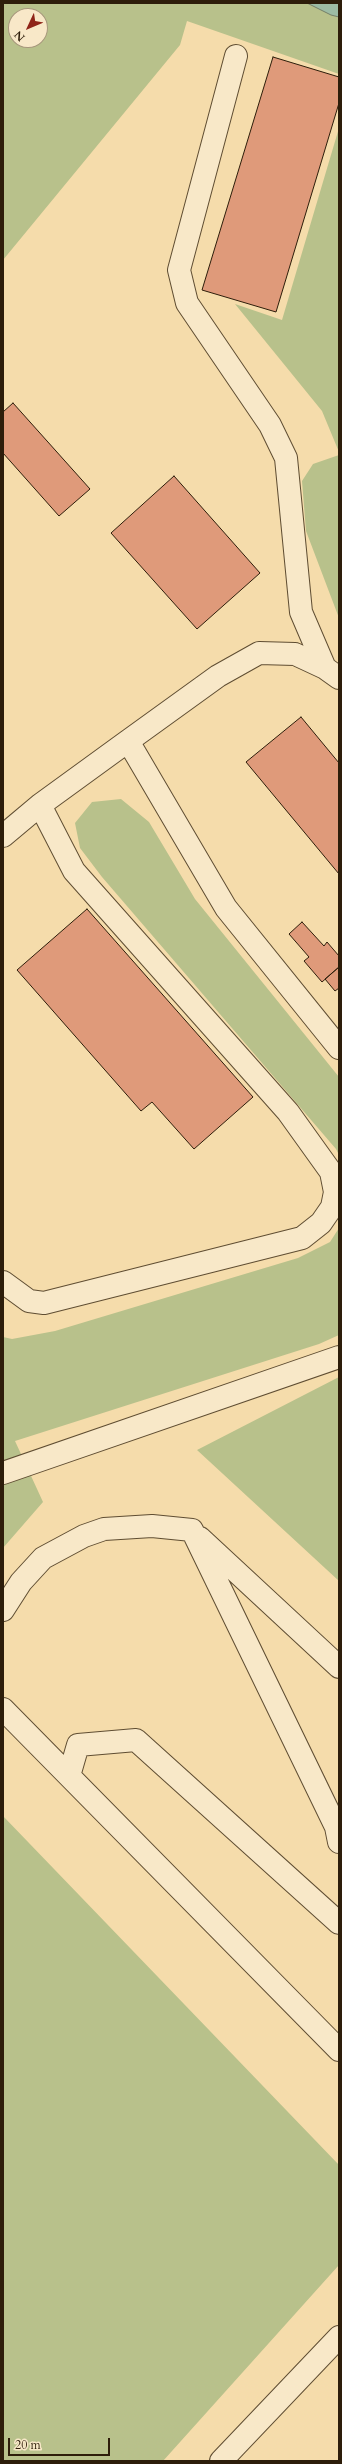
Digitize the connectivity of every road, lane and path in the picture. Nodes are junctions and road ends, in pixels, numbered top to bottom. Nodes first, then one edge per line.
1 (236, 56) dead end
2 (332, 673) edge
3 (128, 741) junction
4 (40, 805) junction
5 (3, 836) edge
6 (339, 1048) edge
7 (3, 1282) edge
8 (339, 1358) edge
9 (3, 1473) edge
10 (192, 1530) junction
11 (3, 1610) edge
12 (339, 1667) edge
13 (3, 1709) edge
14 (69, 1776) junction
15 (339, 1842) edge
16 (339, 1923) edge
17 (339, 2050) edge
18 (339, 2337) edge
19 (221, 2461) edge

1 - 2 street
2 - 3 street
3 - 4 street
3 - 6 street
4 - 5 street
4 - 7 street
8 - 9 street
10 - 11 street
10 - 12 street
10 - 15 street
13 - 14 street
14 - 16 street
14 - 17 street
18 - 19 street

